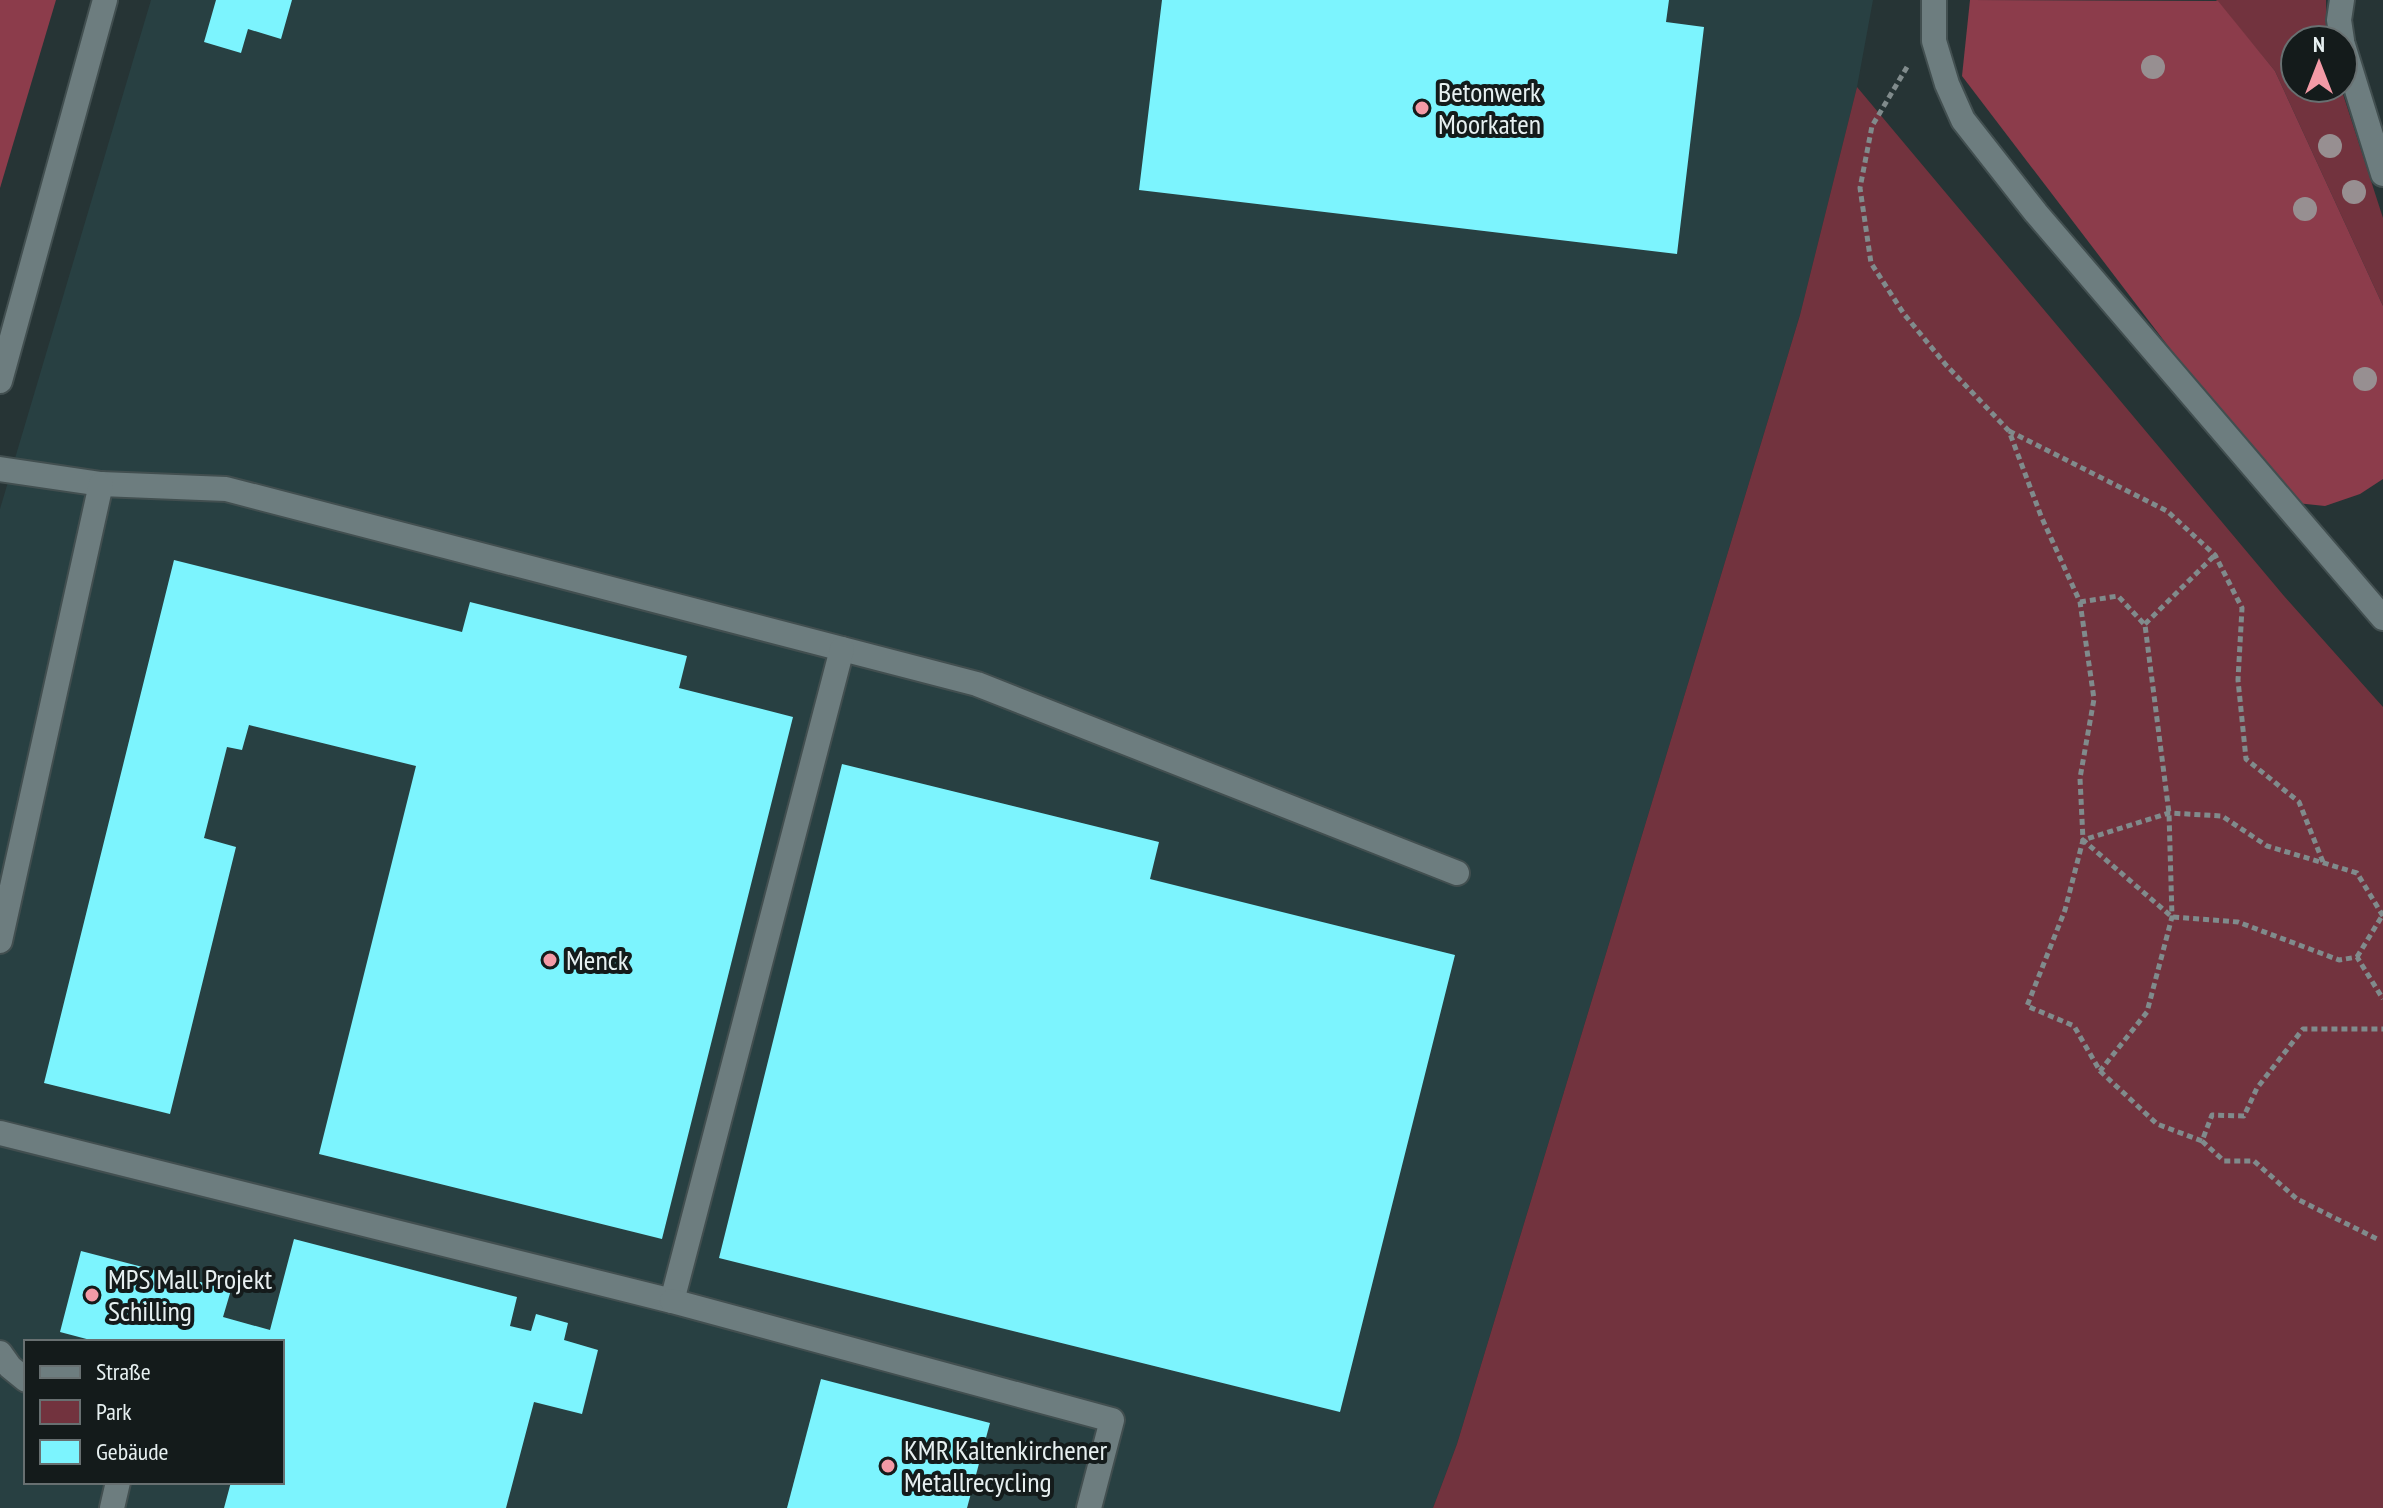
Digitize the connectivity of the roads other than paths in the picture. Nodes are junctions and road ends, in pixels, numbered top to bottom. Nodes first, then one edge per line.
1 (105, 0) edge
2 (1934, 0) edge
3 (2342, 0) edge
4 (2340, 24) edge
5 (2359, 97) edge
6 (2383, 174) edge
7 (0, 381) edge
8 (0, 469) edge
9 (101, 484) junction
10 (2383, 618) edge
11 (842, 649) junction
12 (1457, 873) dead end
13 (0, 941) edge
14 (0, 1133) edge
15 (672, 1301) junction
16 (0, 1353) edge
17 (24, 1378) edge
18 (118, 1484) edge
19 (112, 1508) edge
20 (1089, 1508) edge

1 - 7 street
2 - 10 street
3 - 4 street
5 - 6 street
8 - 9 street
9 - 11 street
9 - 13 street
11 - 12 street
11 - 15 street
14 - 15 street
15 - 20 street
16 - 17 street
18 - 19 street

